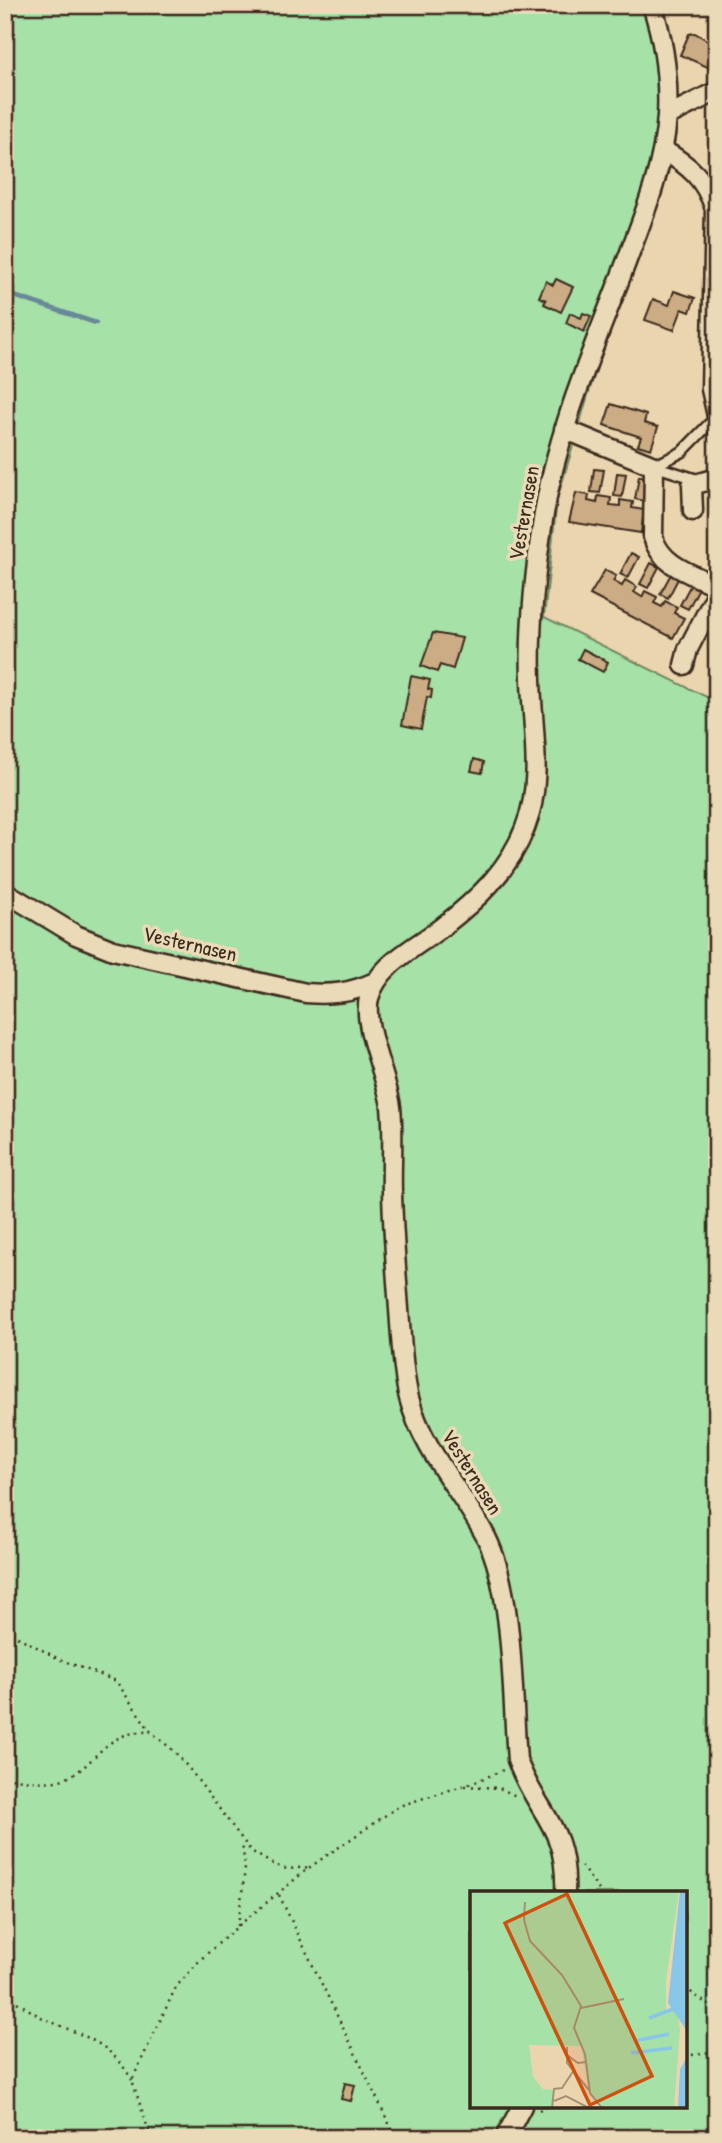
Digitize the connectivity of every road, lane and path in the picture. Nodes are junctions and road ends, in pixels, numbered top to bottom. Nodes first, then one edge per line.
1 (652, 5) edge
2 (717, 91) edge
3 (667, 116) junction
4 (663, 150) junction
5 (717, 414) edge
6 (564, 429) junction
7 (654, 466) junction
8 (711, 480) edge
9 (693, 511) dead end
10 (717, 586) edge
11 (717, 593) edge
12 (684, 665) dead end
13 (5, 892) edge
14 (375, 982) junction
15 (5, 1630) edge
16 (150, 1732) junction
17 (517, 1760) junction
18 (5, 1777) edge
19 (461, 1786) junction
20 (544, 1811) junction
21 (242, 1841) junction
22 (310, 1867) junction
23 (565, 1891) edge
24 (278, 1893) junction
25 (239, 1926) junction
26 (687, 1989) edge
27 (5, 1994) edge
28 (717, 2011) edge
29 (717, 2051) edge
30 (687, 2056) edge
31 (132, 2080) junction
32 (521, 2108) edge
33 (151, 2138) edge
34 (396, 2138) edge
35 (505, 2138) edge

1 - 3 street, Vesternasen
2 - 3 street
3 - 4 street, Vesternasen
4 - 5 street
4 - 6 street, Vesternasen
5 - 7 lane
6 - 7 street
6 - 14 street, Vesternasen
7 - 8 lane
7 - 10 street
8 - 9 street
11 - 12 street
13 - 14 street, Vesternasen
14 - 17 street, Vesternasen
15 - 16 path
16 - 18 path
16 - 21 path
17 - 19 path
17 - 20 street, Vesternasen
19 - 20 path
19 - 22 path
20 - 23 street, Vesternasen
21 - 22 path
21 - 25 path
22 - 24 path
24 - 25 path
24 - 34 path
25 - 31 path
26 - 28 path
27 - 31 path
29 - 30 path
31 - 33 path
32 - 35 street

